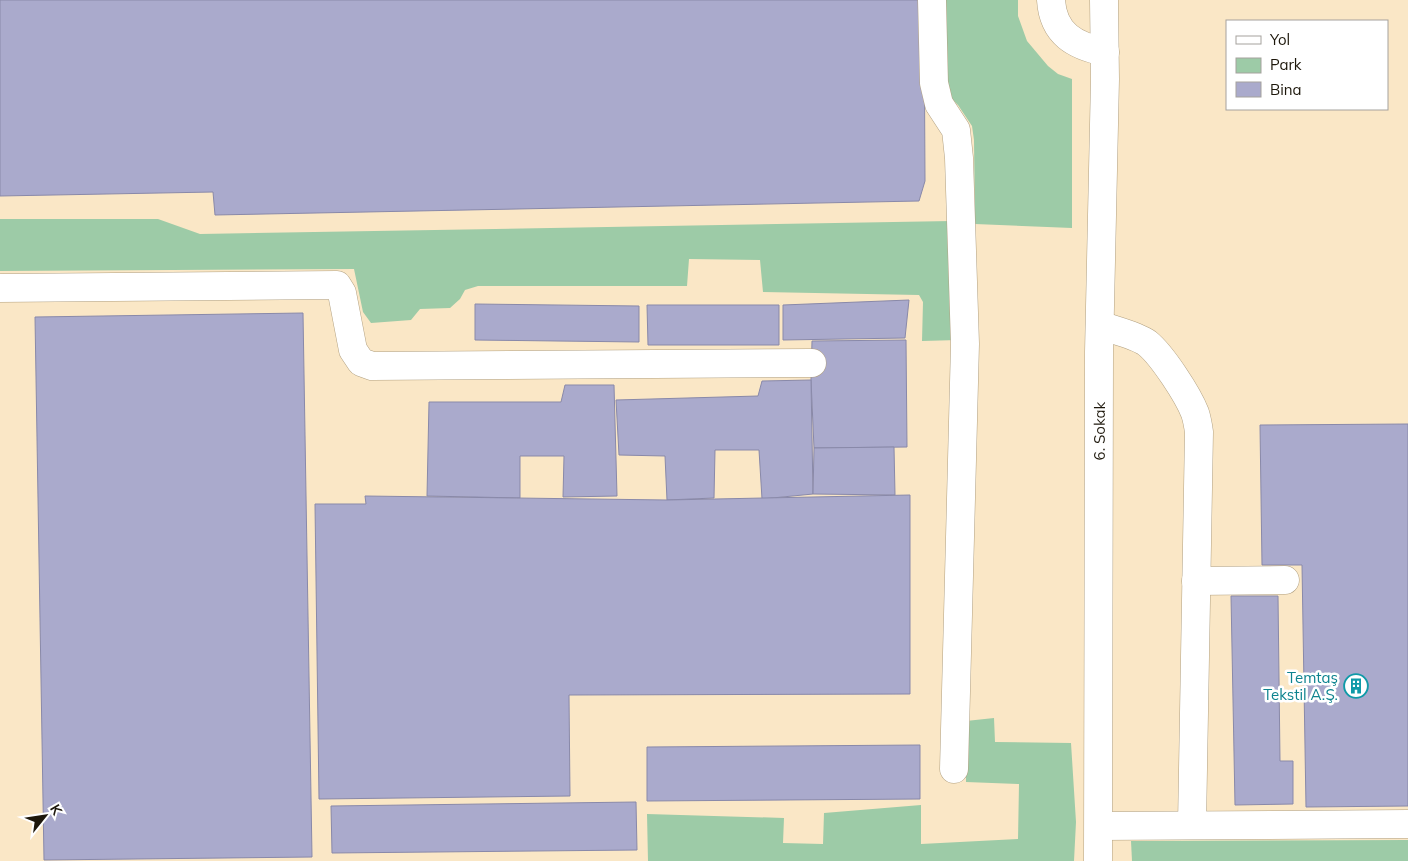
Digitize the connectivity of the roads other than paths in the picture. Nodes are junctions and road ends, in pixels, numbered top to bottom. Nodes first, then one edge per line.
1 (932, 0) edge
2 (1051, 0) edge
3 (1104, 0) edge
4 (1105, 52) junction
5 (0, 288) edge
6 (1100, 325) junction
7 (812, 363) dead end
8 (1285, 580) dead end
9 (1196, 581) junction
10 (954, 769) dead end
11 (1408, 824) edge
12 (1192, 825) junction
13 (1098, 826) junction
14 (1098, 861) edge

1 - 10 street
2 - 4 street
3 - 4 street, 6. Sokak
4 - 6 street, 6. Sokak
5 - 7 street
6 - 9 street
6 - 13 street, 6. Sokak
8 - 9 street
9 - 12 street
11 - 12 street
12 - 13 street
13 - 14 street, 6. Sokak

